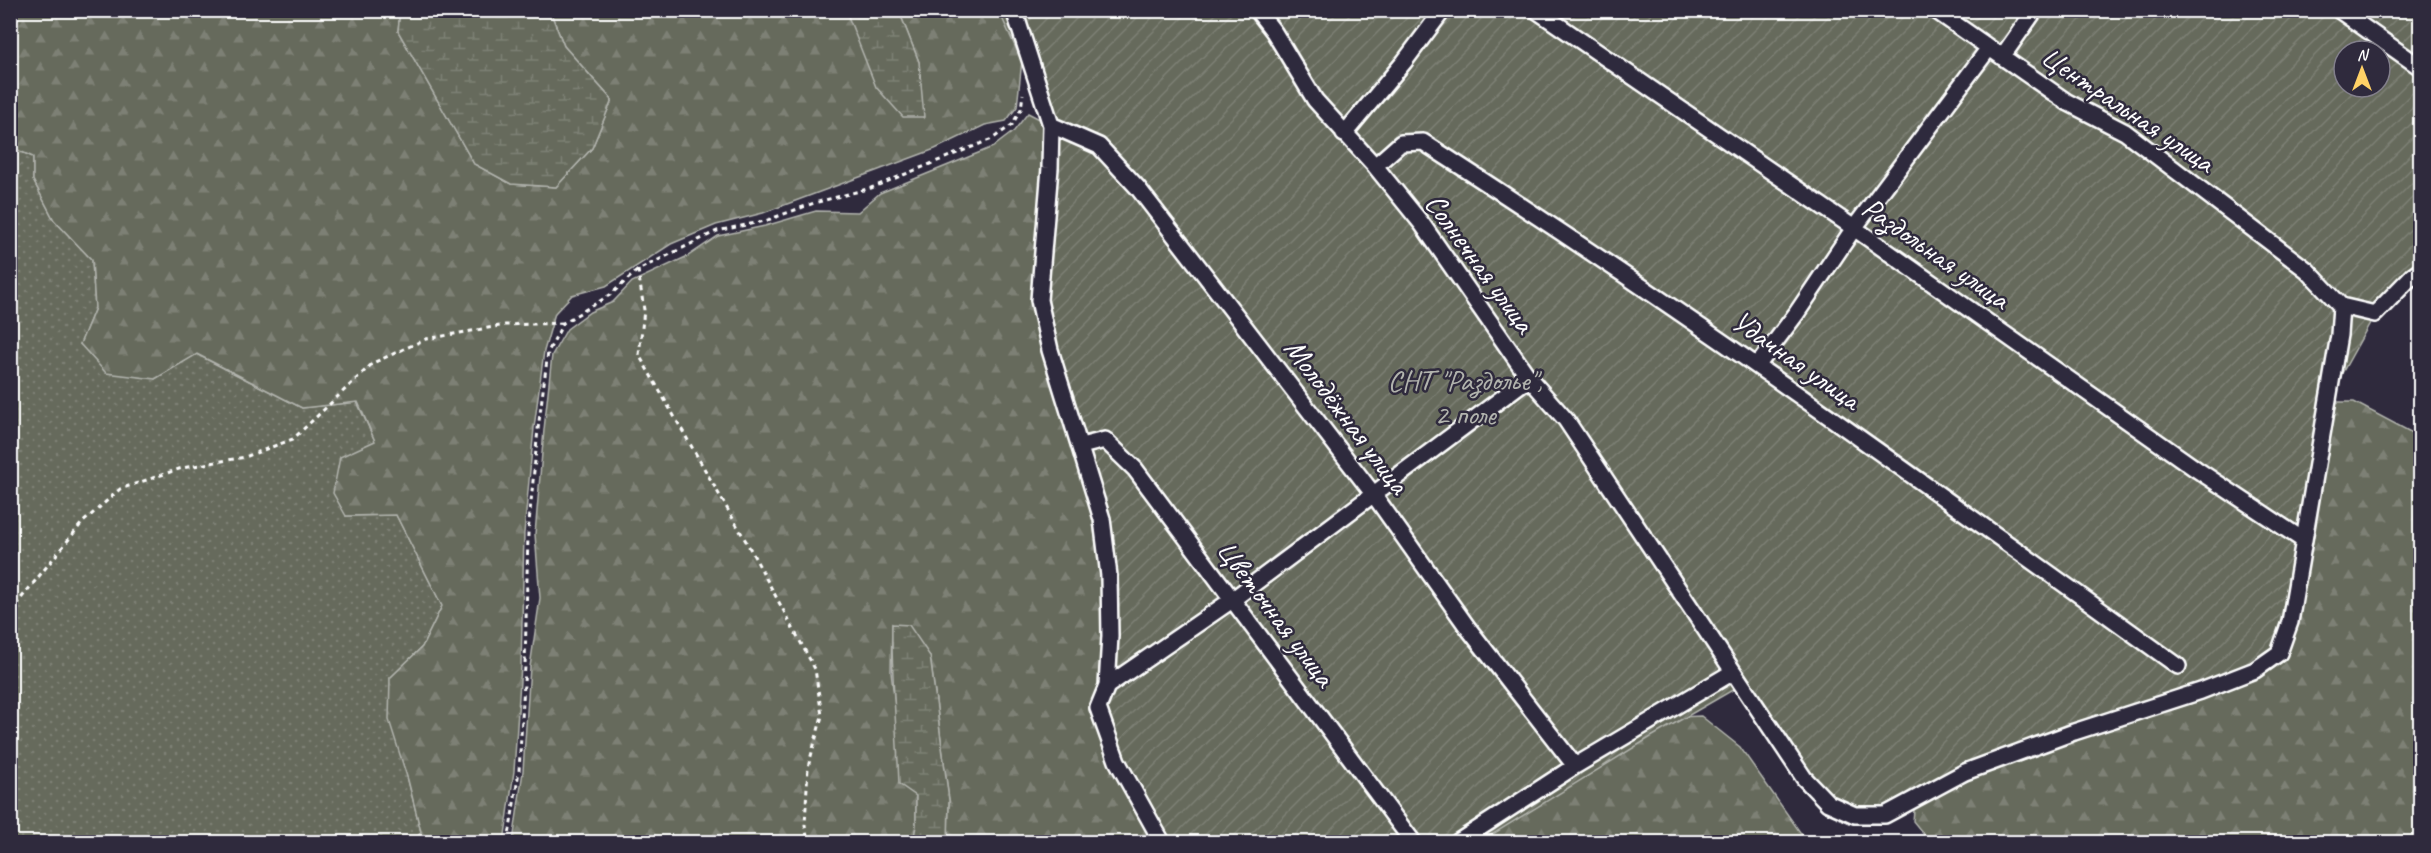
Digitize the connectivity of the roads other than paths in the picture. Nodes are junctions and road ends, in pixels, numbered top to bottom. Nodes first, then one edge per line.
1 (1014, 10) edge
2 (1257, 10) edge
3 (1443, 10) edge
4 (1536, 10) edge
5 (1935, 10) edge
6 (2035, 10) edge
7 (2339, 10) edge
8 (1989, 48) junction
9 (2002, 57) junction
10 (2421, 67) edge
11 (1051, 125) junction
12 (1344, 134) junction
13 (1375, 166) junction
14 (1854, 228) junction
15 (2421, 270) edge
16 (2341, 306) junction
17 (1757, 366) junction
18 (1529, 378) junction
19 (1081, 446) junction
20 (1374, 495) junction
21 (2303, 540) junction
22 (1233, 600) junction
23 (2178, 666) dead end
24 (1733, 672) junction
25 (1107, 686) junction
26 (1575, 766) junction
27 (1162, 843) edge
28 (1413, 843) edge
29 (1458, 843) edge

1 - 11 street
2 - 12 street, Солнечная улица
3 - 12 street
4 - 14 street, Раздольная улица
5 - 8 street, Центральная улица
6 - 9 street
7 - 10 street
8 - 9 street, Центральная улица
8 - 14 street
9 - 16 street, Центральная улица
11 - 19 street
11 - 20 street, Молодёжная улица
12 - 13 street, Солнечная улица
13 - 17 street, Удачная улица
13 - 18 street, Солнечная улица
14 - 17 street
14 - 21 street, Раздольная улица
15 - 16 street
16 - 21 street, Солнечная улица
17 - 23 street, Удачная улица
18 - 20 street
18 - 24 street, Солнечная улица
19 - 22 street, Цветочная улица
19 - 25 street
20 - 22 street
20 - 26 street, Молодёжная улица
21 - 24 street, Солнечная улица
22 - 25 street
22 - 28 street, Цветочная улица
24 - 26 street
25 - 27 street
26 - 29 street

